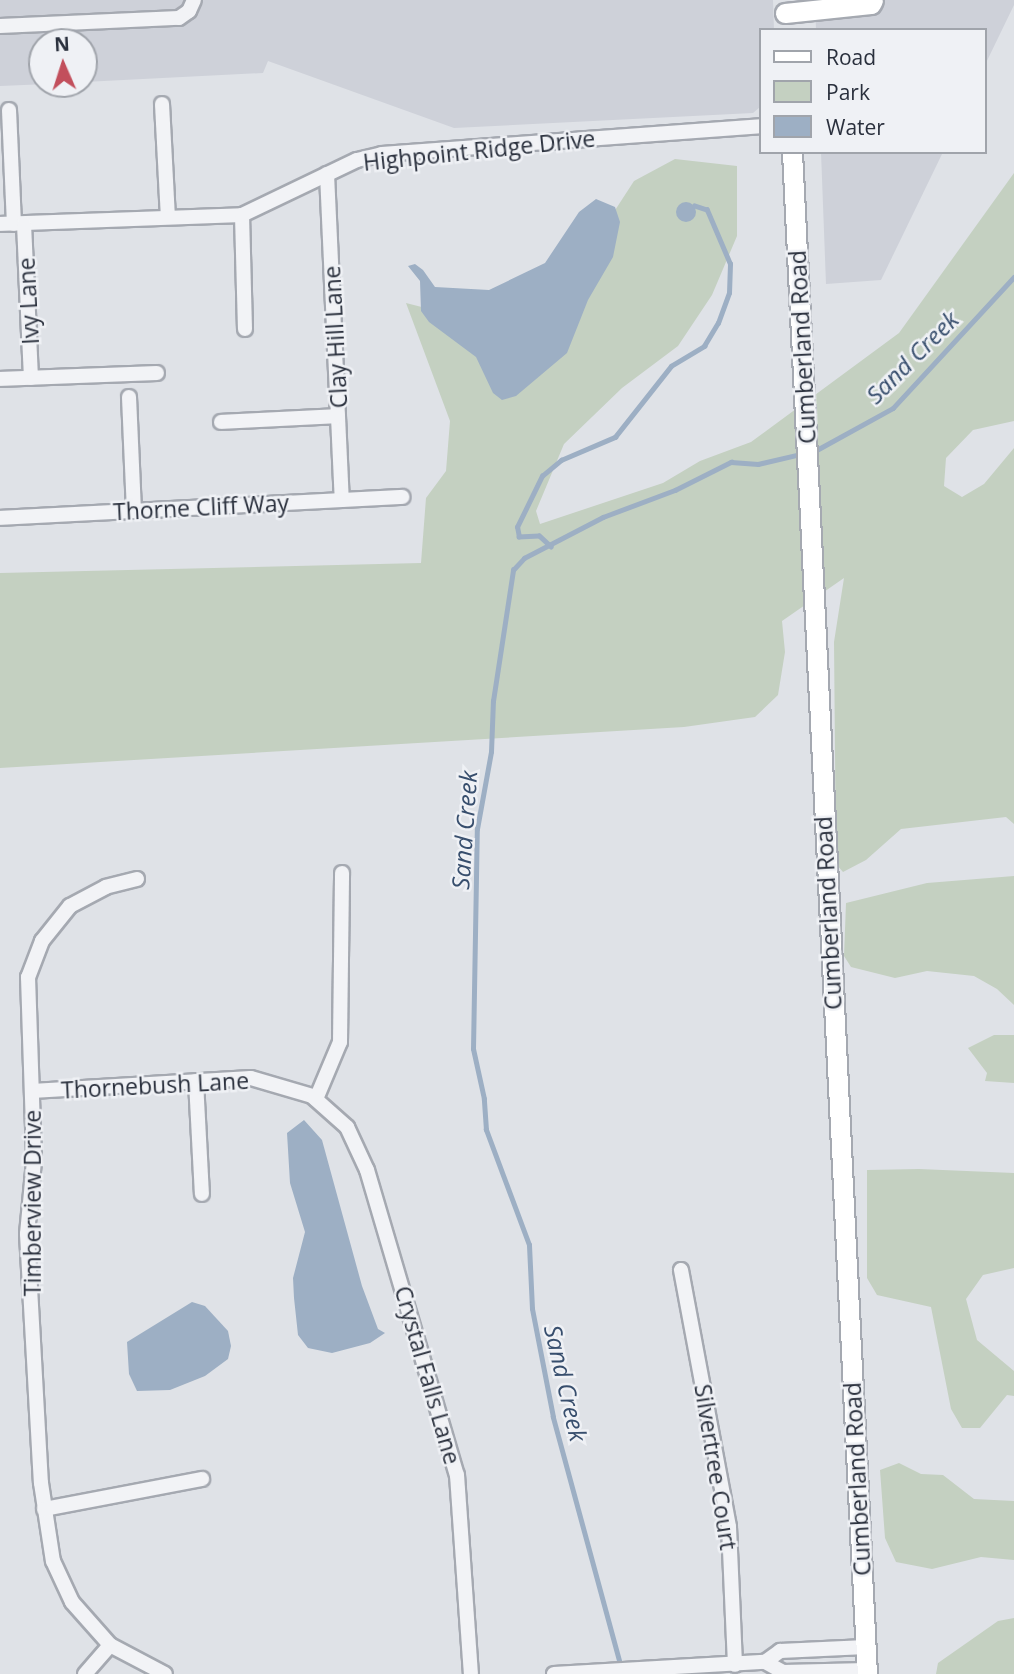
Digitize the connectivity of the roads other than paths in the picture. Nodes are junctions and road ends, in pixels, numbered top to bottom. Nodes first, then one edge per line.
1 (194, 0) edge
2 (873, 0) edge
3 (785, 14) edge
4 (0, 26) edge
5 (162, 104) dead end
6 (9, 110) dead end
7 (758, 126) edge
8 (792, 154) edge
9 (327, 174) junction
10 (242, 215) junction
11 (168, 217) junction
12 (13, 224) edge
13 (245, 329) dead end
14 (157, 373) dead end
15 (31, 378) junction
16 (0, 379) edge
17 (129, 397) dead end
18 (338, 416) junction
19 (221, 422) dead end
20 (402, 497) dead end
21 (342, 500) junction
22 (134, 511) junction
23 (0, 517) edge
24 (342, 873) dead end
25 (137, 879) dead end
26 (196, 1081) junction
27 (32, 1091) junction
28 (316, 1099) junction
29 (202, 1194) dead end
30 (681, 1270) dead end
31 (202, 1479) dead end
32 (44, 1509) junction
33 (110, 1645) junction
34 (866, 1647) junction
35 (765, 1662) junction
36 (735, 1664) junction
37 (867, 1672) edge
38 (85, 1674) edge
39 (165, 1674) edge
40 (471, 1674) edge
41 (554, 1674) edge

1 - 4 street
2 - 3 main road
5 - 11 street
6 - 12 street, Ivy Lane
7 - 9 street, Highpoint Ridge Drive
8 - 34 main road, Cumberland Road
9 - 10 street, Highpoint Ridge Drive
9 - 18 street, Clay Hill Lane
10 - 11 street, Highpoint Ridge Drive
10 - 13 street
11 - 12 street, Highpoint Ridge Drive
12 - 15 street, Ivy Lane
14 - 15 street
15 - 16 street
17 - 22 street
18 - 19 street
18 - 21 street, Clay Hill Lane
20 - 21 street, Thorne Cliff Way
21 - 22 street, Thorne Cliff Way
22 - 23 street, Thorne Cliff Way
24 - 28 street
25 - 27 street, Timberview Drive
26 - 27 street, Thornebush Lane
26 - 28 street, Thornebush Lane
26 - 29 street
27 - 32 street, Timberview Drive
28 - 40 street, Crystal Falls Lane
30 - 36 street, Silvertree Court
31 - 32 street
32 - 33 street, Timberview Drive
33 - 38 street
33 - 39 street
34 - 35 street
34 - 37 main road, Cumberland Road
35 - 36 street
35 - 37 street
36 - 41 street

